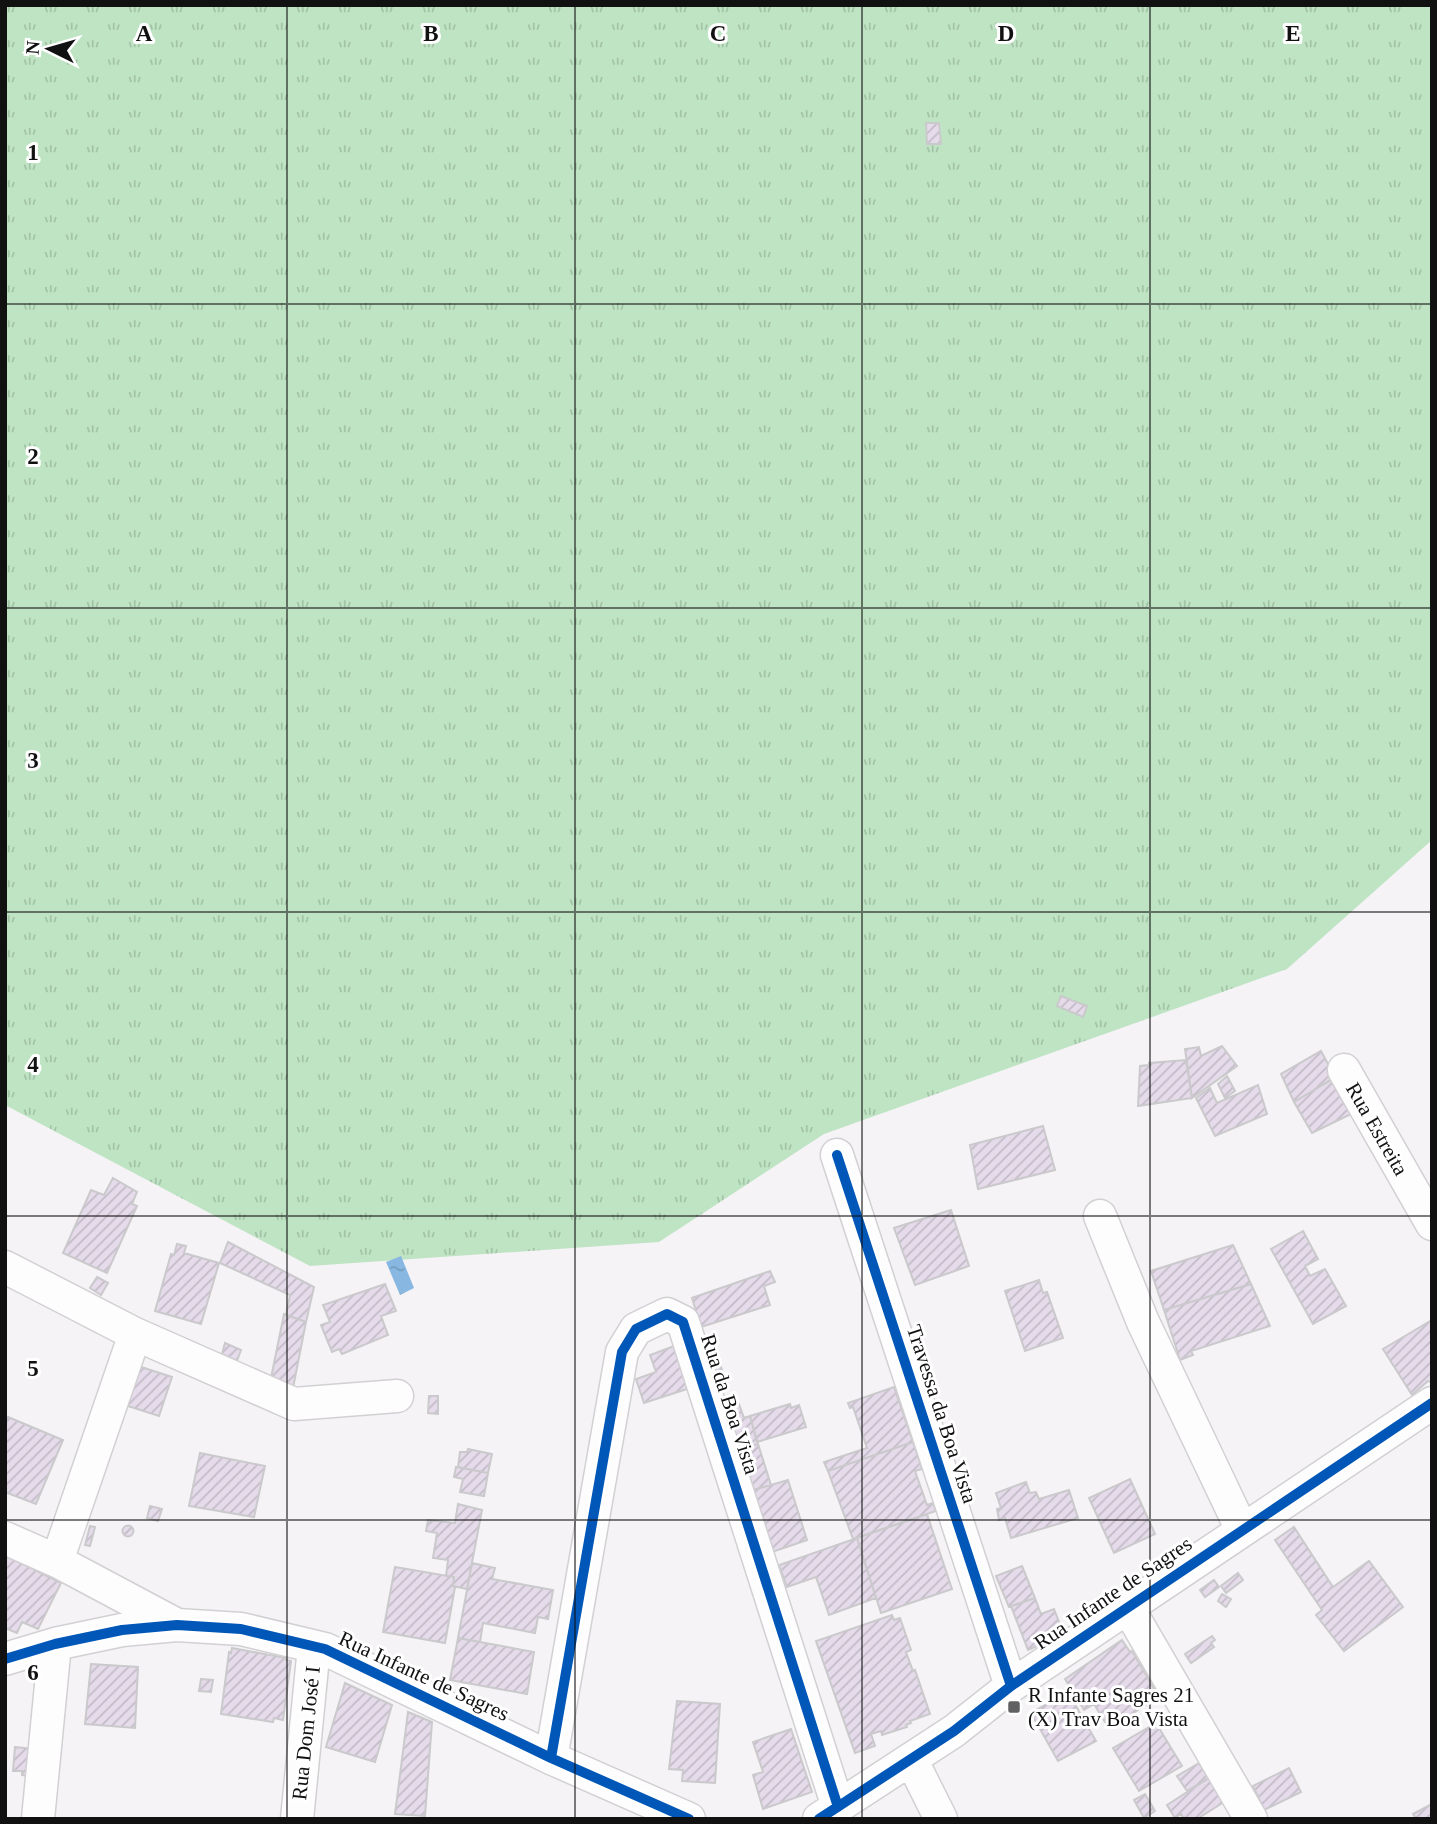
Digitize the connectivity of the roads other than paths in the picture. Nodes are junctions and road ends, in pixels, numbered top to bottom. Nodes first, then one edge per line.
1 (1344, 1070) dead end
2 (837, 1154) dead end
3 (1100, 1216) dead end
4 (1432, 1224) edge
5 (5, 1267) edge
6 (135, 1334) junction
7 (397, 1396) dead end
8 (1432, 1403) edge
9 (1242, 1530) junction
10 (5, 1538) edge
11 (57, 1561) junction
12 (1127, 1606) junction
13 (177, 1625) junction
14 (55, 1644) junction
15 (314, 1647) junction
16 (5, 1659) edge
17 (1011, 1686) junction
18 (551, 1758) junction
19 (911, 1759) junction
20 (828, 1813) edge
21 (38, 1819) edge
22 (297, 1819) edge
23 (689, 1819) edge
24 (941, 1819) edge
25 (1251, 1819) edge

1 - 4 street, Rua Estreita
2 - 17 street, Travessa da Boa Vista
3 - 9 street
5 - 6 street
6 - 7 street
6 - 11 street
8 - 9 street, Rua Infante de Sagres
9 - 12 street, Rua Infante de Sagres
10 - 11 street
11 - 13 street
12 - 17 street, Rua Infante de Sagres
12 - 25 street
13 - 14 street, Rua Infante de Sagres
13 - 15 street, Rua Infante de Sagres
14 - 16 street, Rua Infante de Sagres
14 - 21 street
15 - 18 street, Rua Infante de Sagres
15 - 22 street, Rua Dom José I
17 - 19 street, Rua Infante de Sagres
18 - 20 street, Rua da Boa Vista
18 - 23 street, Rua Infante de Sagres
19 - 20 street, Rua Infante de Sagres
19 - 24 street

